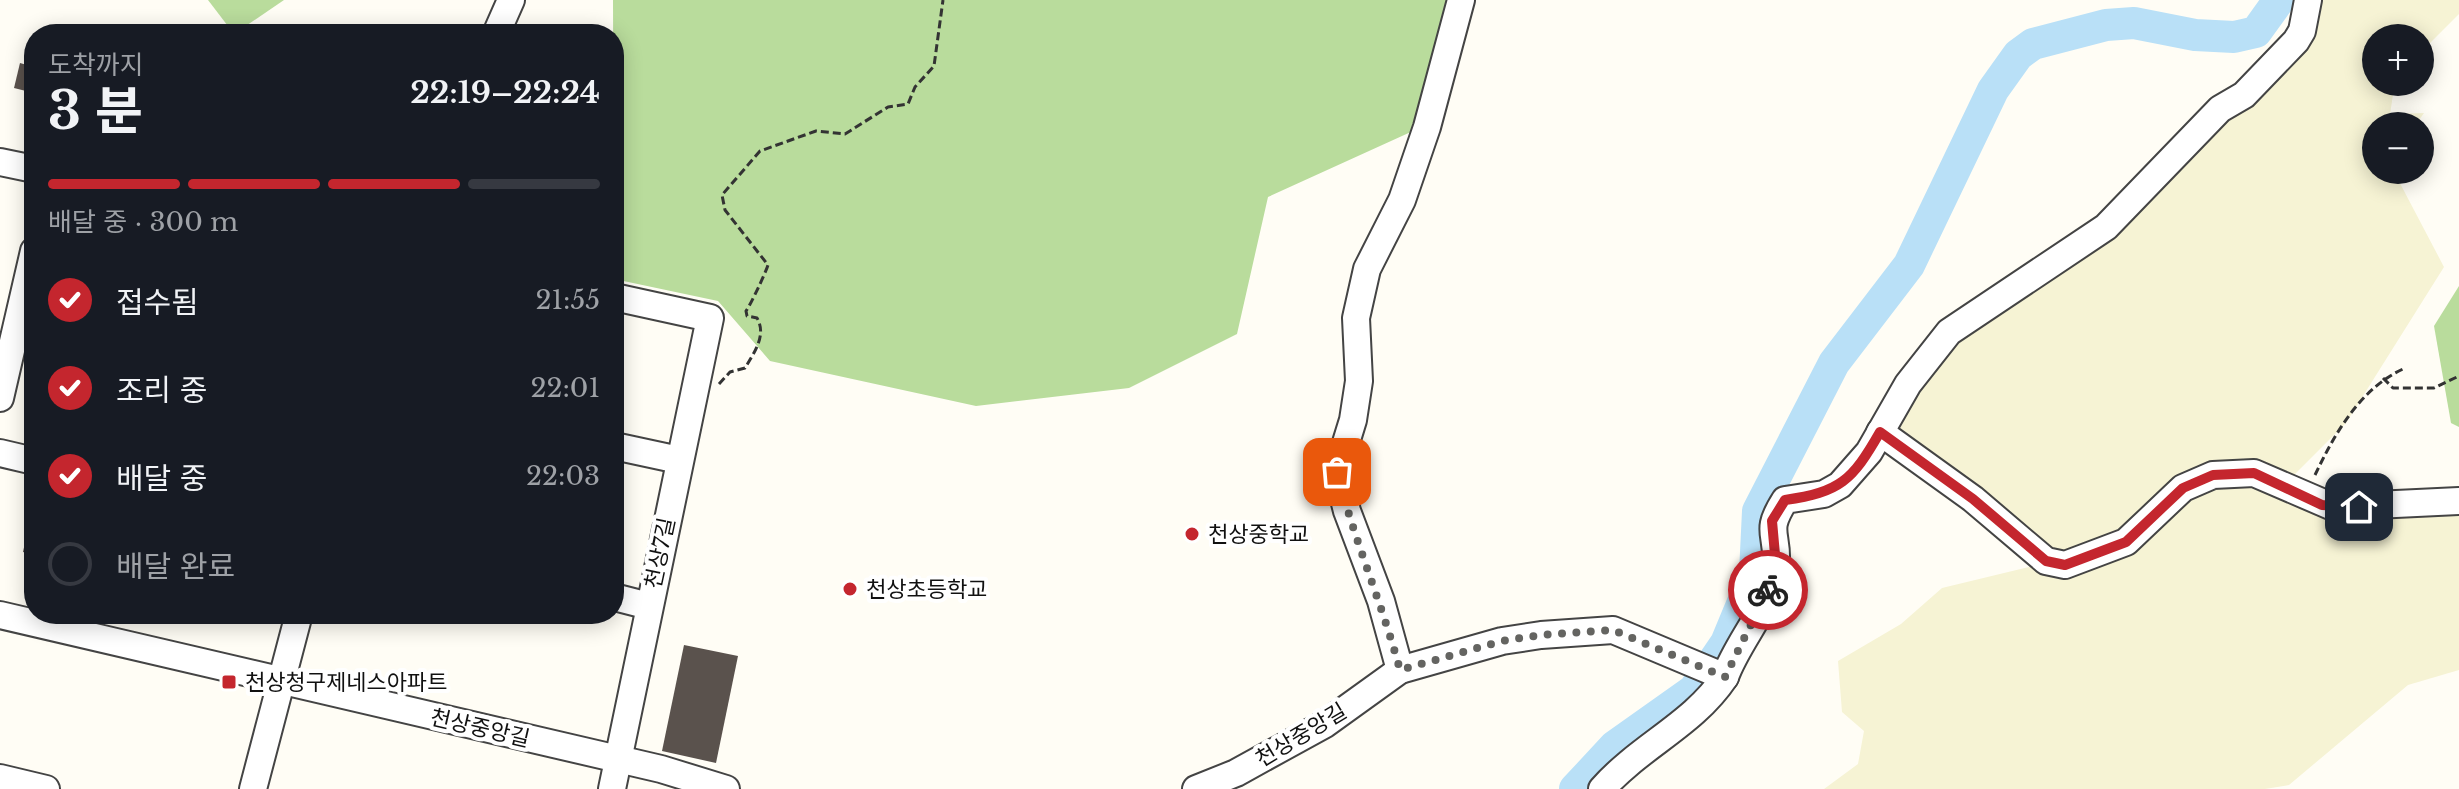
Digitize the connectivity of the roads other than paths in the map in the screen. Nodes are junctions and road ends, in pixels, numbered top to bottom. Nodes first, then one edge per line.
1 (511, 0) edge
2 (1461, 0) edge
3 (2308, 0) edge
4 (500, 24) edge
5 (0, 162) edge
6 (24, 167) edge
7 (24, 288) edge
8 (624, 299) edge
9 (18, 310) edge
10 (0, 398) edge
11 (1880, 432) junction
12 (624, 448) edge
13 (0, 453) edge
14 (24, 459) edge
15 (679, 460) junction
16 (2459, 501) edge
17 (624, 600) edge
18 (649, 606) junction
19 (0, 615) edge
20 (24, 621) edge
21 (38, 624) edge
22 (296, 624) edge
23 (1400, 670) junction
24 (1721, 675) junction
25 (281, 682) junction
26 (621, 760) junction
27 (0, 778) edge
28 (46, 789) edge
29 (253, 789) edge
30 (612, 789) edge
31 (726, 789) edge
32 (1196, 789) edge
33 (1602, 789) edge

1 - 4 street
2 - 23 street
3 - 11 street
5 - 6 street
7 - 9 street
8 - 15 street, 천상7길
9 - 10 street
11 - 16 street
11 - 24 street
12 - 15 street
13 - 14 street
15 - 18 street, 천상7길
17 - 18 street
18 - 26 street, 천상7길
19 - 20 street, 천상중앙길
21 - 25 street, 천상중앙길
22 - 25 street
23 - 24 street, 천상중앙길
23 - 32 street, 천상중앙길
24 - 33 street
25 - 26 street, 천상중앙길
25 - 29 street
26 - 30 street, 천상7길
26 - 31 street, 천상중앙길
27 - 28 street

